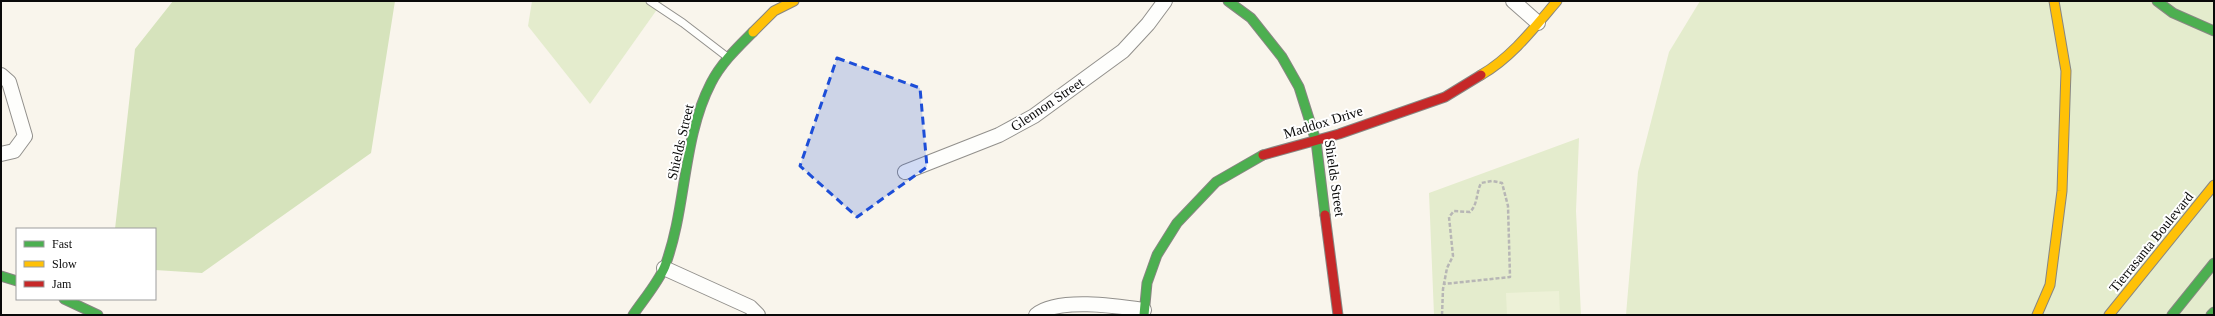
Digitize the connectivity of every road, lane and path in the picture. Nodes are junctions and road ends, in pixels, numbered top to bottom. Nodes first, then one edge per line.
1 (650, 1) edge
2 (794, 1) edge
3 (1165, 1) edge
4 (1228, 1) edge
5 (1513, 1) edge
6 (1557, 1) edge
7 (2054, 1) edge
8 (2157, 1) edge
9 (1538, 23) junction
10 (2214, 31) edge
11 (728, 57) junction
12 (1, 75) edge
13 (1316, 140) junction
14 (1, 154) edge
15 (905, 172) dead end
16 (2214, 185) edge
17 (2214, 263) edge
18 (664, 268) junction
19 (1, 276) edge
20 (16, 281) edge
21 (1444, 284) junction
22 (66, 300) edge
23 (2214, 312) edge
24 (1144, 313) edge
25 (98, 315) edge
26 (633, 315) edge
27 (758, 315) edge
28 (1036, 315) edge
29 (1338, 315) edge
30 (1442, 315) edge
31 (2037, 315) edge
32 (2109, 315) edge
33 (2172, 315) edge
34 (2211, 315) edge

1 - 11 lane
2 - 11 main road, Shields Street
3 - 15 street, Glennon Street
4 - 13 main road, Shields Street
5 - 9 street
6 - 9 main road, Maddox Drive
7 - 31 main road
8 - 10 main road
9 - 13 main road, Maddox Drive
11 - 18 main road, Shields Street
12 - 14 street
13 - 24 main road, Maddox Drive
13 - 29 main road, Shields Street
16 - 32 main road, Tierrasanta Boulevard
17 - 33 main road
18 - 26 main road, Shields Street
18 - 27 street
19 - 20 main road
21 - 21 path
21 - 30 path
22 - 25 main road
23 - 34 main road
24 - 28 street

